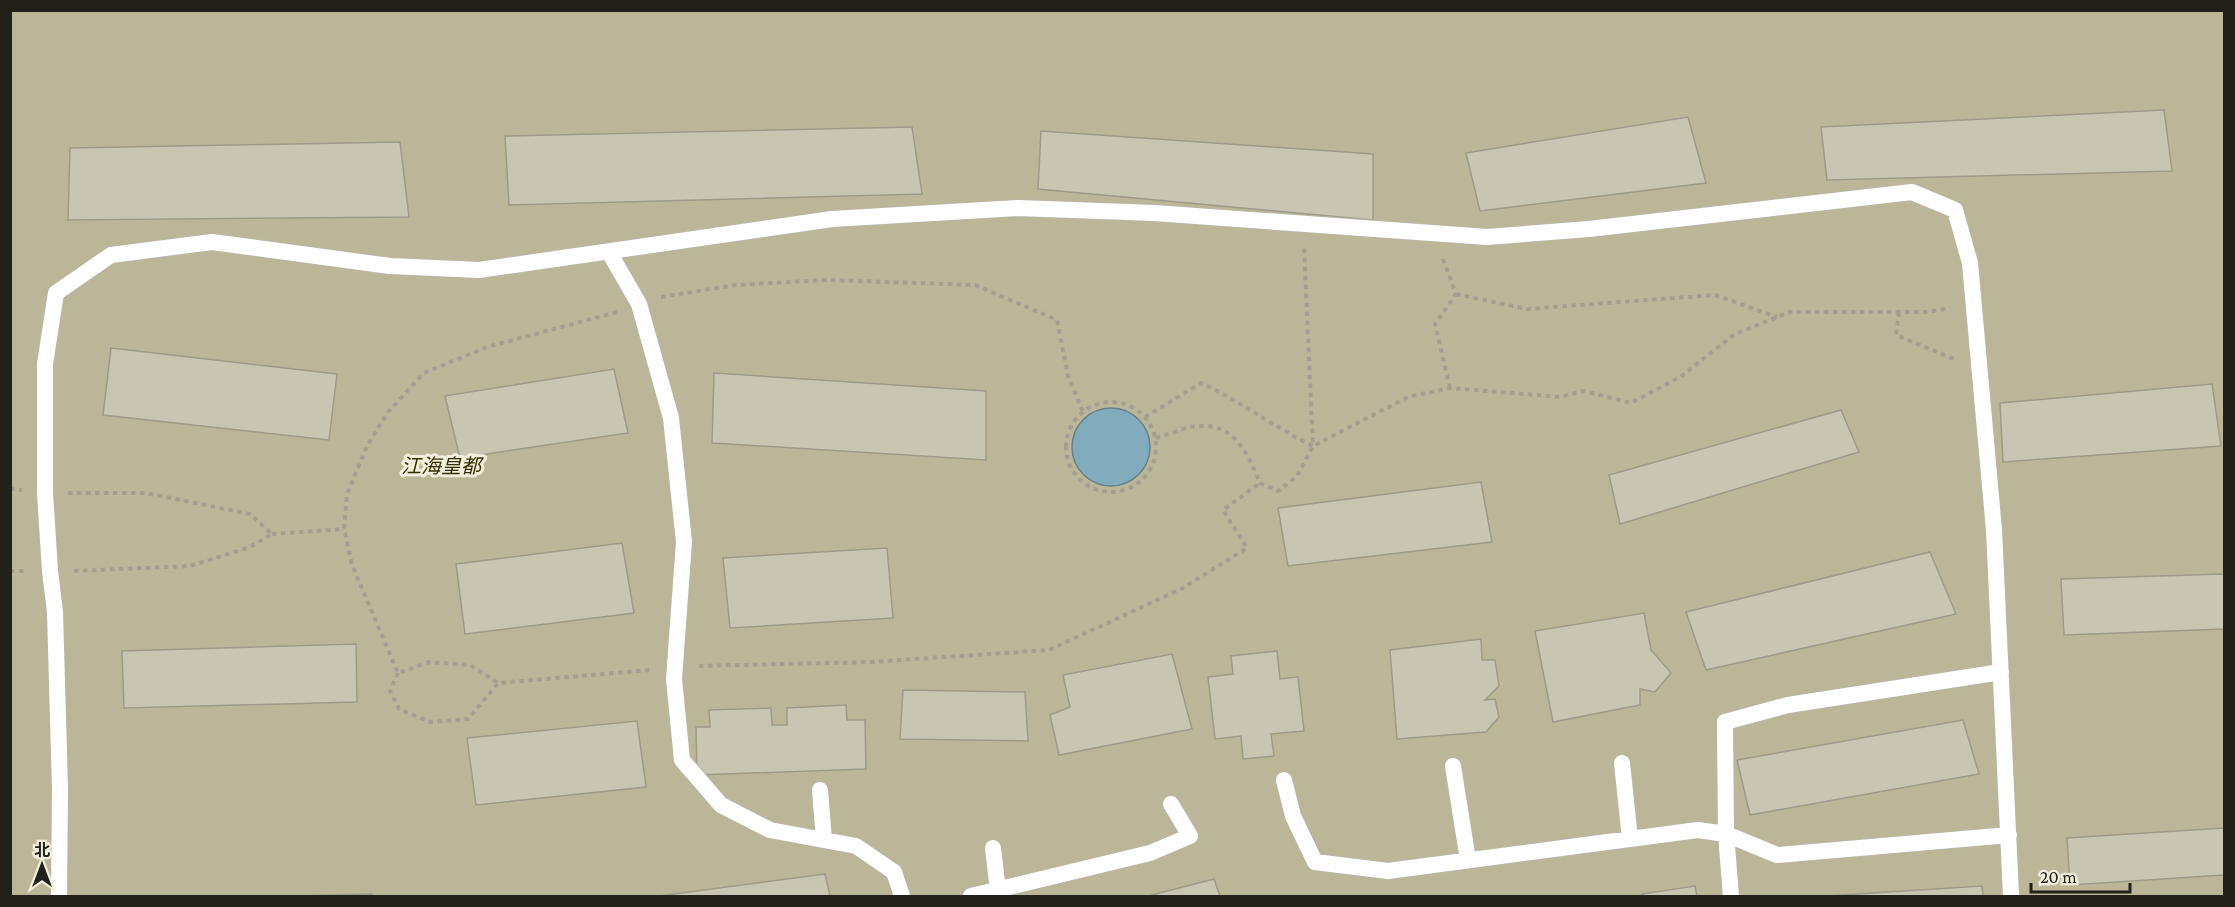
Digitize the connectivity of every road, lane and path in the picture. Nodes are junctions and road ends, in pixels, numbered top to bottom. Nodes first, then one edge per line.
1 (1303, 225) junction
2 (1433, 234) junction
3 (609, 252) junction
4 (1456, 294) junction
5 (1974, 303) junction
6 (639, 304) junction
7 (1899, 312) junction
8 (1777, 317) junction
9 (1980, 369) junction
10 (1450, 388) junction
11 (1083, 412) junction
12 (1145, 417) junction
13 (1156, 438) junction
14 (1313, 446) junction
15 (1260, 483) junction
16 (10, 489) edge
17 (45, 493) junction
18 (344, 529) junction
19 (272, 534) junction
20 (10, 571) edge
21 (50, 571) junction
22 (675, 666) junction
23 (2001, 672) junction
24 (398, 673) junction
25 (498, 682) junction
26 (1622, 763) dead end
27 (1453, 765) dead end
28 (1284, 780) dead end
29 (820, 790) dead end
30 (1171, 804) dead end
31 (1726, 834) junction
32 (2009, 835) junction
33 (1630, 839) junction
34 (824, 840) junction
35 (993, 849) dead end
36 (1468, 861) junction
37 (998, 891) junction
38 (59, 897) edge
39 (902, 897) edge
40 (971, 897) edge
41 (1731, 897) edge
42 (2011, 897) edge

1 - 2 lane
1 - 3 lane
1 - 14 path
2 - 4 path
2 - 5 lane
3 - 6 lane
3 - 17 lane
4 - 8 path
4 - 10 path
5 - 7 path
5 - 9 lane
6 - 11 path
6 - 18 path
6 - 22 lane
7 - 8 path
7 - 9 path
8 - 10 path
9 - 23 lane
10 - 14 path
11 - 12 path
11 - 13 path
12 - 13 path
12 - 14 path
13 - 15 path
14 - 15 path
15 - 22 path
16 - 17 path
17 - 19 path
17 - 21 lane
18 - 19 path
18 - 24 path
19 - 21 path
20 - 21 path
21 - 38 lane
22 - 25 path
22 - 34 lane
23 - 31 lane
23 - 32 lane
24 - 25 path
24 - 25 path
26 - 33 lane
27 - 36 lane
28 - 36 lane
29 - 34 lane
30 - 37 lane
31 - 32 lane
31 - 33 lane
31 - 41 lane
32 - 42 lane
33 - 36 lane
34 - 39 lane
35 - 37 lane
37 - 40 lane

